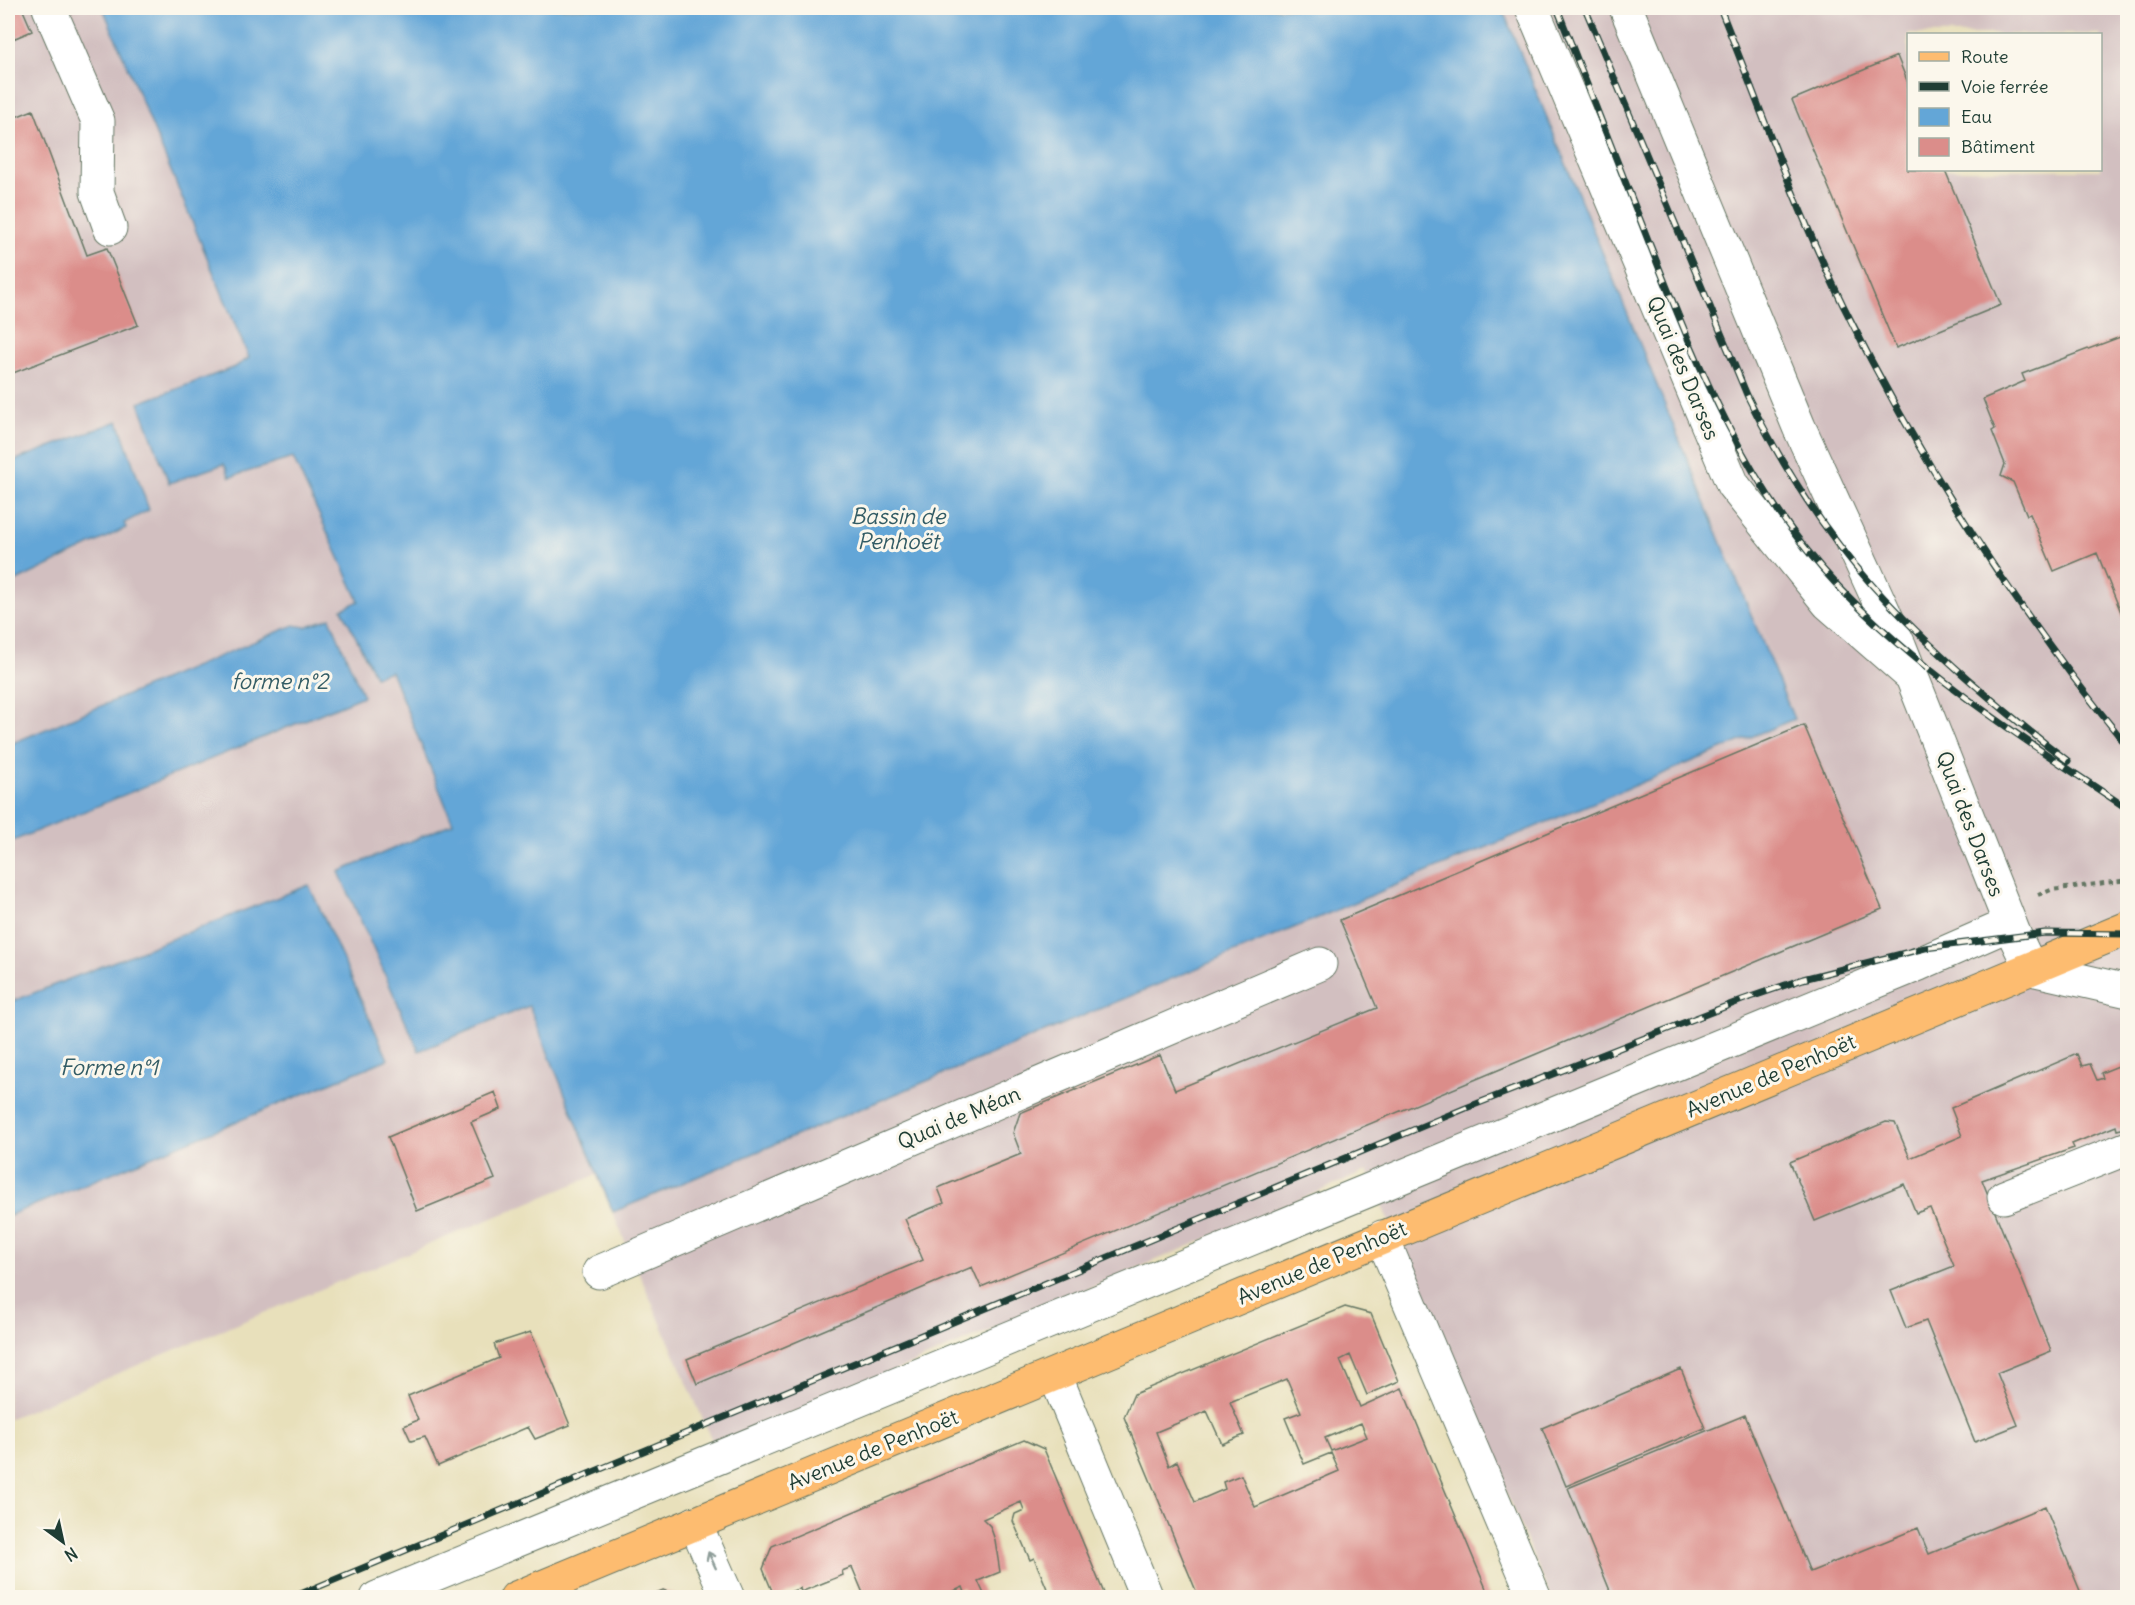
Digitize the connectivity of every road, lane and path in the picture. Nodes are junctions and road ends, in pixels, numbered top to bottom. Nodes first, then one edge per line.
1 (49, 8) edge
2 (1532, 8) edge
3 (1655, 8) edge
4 (1631, 21) edge
5 (110, 228) dead end
6 (1913, 677) junction
7 (2010, 924) junction
8 (2127, 928) edge
9 (1320, 964) dead end
10 (2031, 969) junction
11 (2127, 991) edge
12 (2127, 1148) edge
13 (2004, 1197) dead end
14 (1382, 1237) junction
15 (599, 1272) dead end
16 (1055, 1376) junction
17 (696, 1523) junction
18 (377, 1598) edge
19 (516, 1598) edge
20 (728, 1598) edge
21 (1147, 1598) edge
22 (1535, 1598) edge

1 - 5 street
2 - 6 street, Quai des Darses
3 - 4 street
4 - 6 street, Quai des Darses
6 - 7 street, Quai des Darses
7 - 10 street, Quai des Darses
7 - 18 street
8 - 10 main road, Avenue de Penhoët
9 - 15 street, Quai de Méan
10 - 11 street
10 - 14 main road, Avenue de Penhoët
12 - 13 street
14 - 16 main road, Avenue de Penhoët
14 - 22 street
16 - 17 main road, Avenue de Penhoët
16 - 21 street
17 - 19 main road, Avenue de Penhoët
20 -> 17 street

